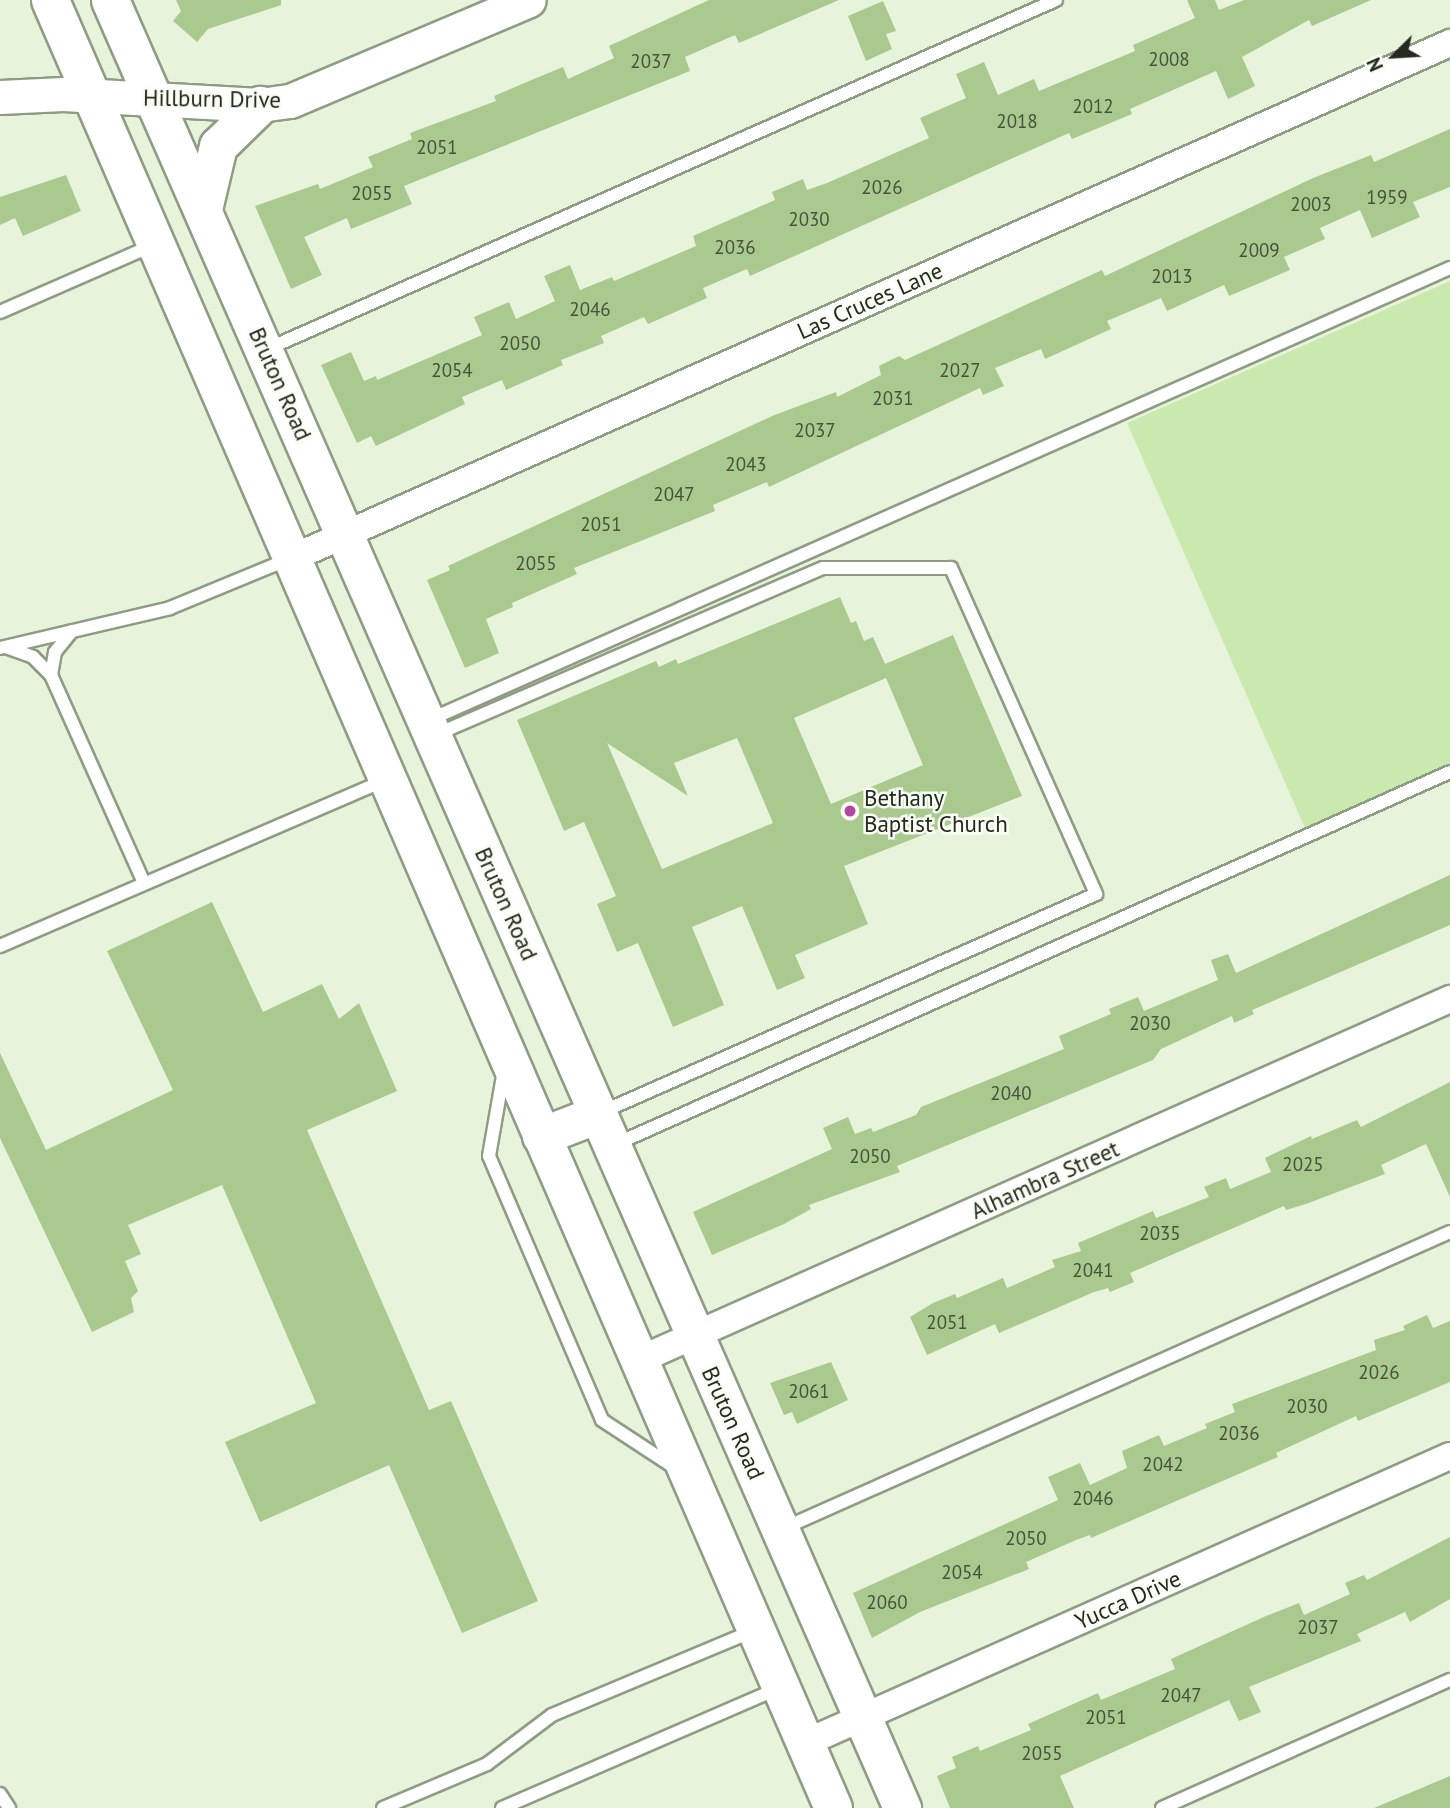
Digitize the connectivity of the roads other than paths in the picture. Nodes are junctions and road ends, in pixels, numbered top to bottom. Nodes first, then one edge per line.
1 (50, 0) edge
2 (110, 0) edge
3 (529, 0) edge
4 (1056, 0) edge
5 (1450, 43) edge
6 (92, 96) junction
7 (0, 97) edge
8 (152, 98) junction
9 (260, 105) junction
10 (203, 209) junction
11 (156, 244) junction
12 (1450, 268) edge
13 (0, 312) edge
14 (265, 350) junction
15 (345, 534) junction
16 (290, 559) junction
17 (72, 631) junction
18 (3, 648) edge
19 (51, 675) junction
20 (430, 728) junction
21 (1450, 772) edge
22 (386, 780) junction
23 (145, 883) junction
24 (0, 946) edge
25 (1450, 999) edge
26 (506, 1056) junction
27 (605, 1130) junction
28 (541, 1136) junction
29 (1450, 1232) edge
30 (695, 1336) junction
31 (639, 1360) junction
32 (1450, 1456) edge
33 (690, 1478) junction
34 (780, 1530) junction
35 (755, 1630) junction
36 (1450, 1680) edge
37 (780, 1687) junction
38 (863, 1719) junction
39 (805, 1743) junction
40 (0, 1794) edge
41 (9, 1808) edge
42 (383, 1808) edge
43 (502, 1808) edge
44 (834, 1808) edge
45 (902, 1808) edge
46 (1162, 1808) edge

1 - 6 main road
2 - 8 main road, Bruton Road
3 - 9 street, Hillburn Drive
4 - 14 lane
5 - 15 street, Las Cruces Lane
6 - 7 street, Hillburn Drive
6 - 8 street, Hillburn Drive
6 - 11 main road
8 - 9 street, Hillburn Drive
8 - 10 main road, Bruton Road
9 - 10 main road
10 - 14 main road, Bruton Road
11 - 13 lane
11 - 16 main road
12 - 20 lane
14 - 15 main road, Bruton Road
15 - 16 street, Las Cruces Lane
15 - 20 main road, Bruton Road
16 - 17 lane
16 - 22 main road
17 - 18 lane
17 - 19 lane
18 - 19 lane
19 - 23 lane
20 - 27 main road, Bruton Road
20 - 27 lane
21 - 27 lane
22 - 23 lane
22 - 26 main road
23 - 24 lane
25 - 30 street, Alhambra Street
26 - 28 main road
26 - 33 lane
27 - 28 main road
27 - 30 main road, Bruton Road
28 - 31 main road
29 - 34 lane
30 - 31 street, Alhambra Street
30 - 34 main road, Bruton Road
31 - 33 main road
32 - 38 street, Yucca Drive
33 - 35 main road
34 - 38 main road, Bruton Road
35 - 37 main road
35 - 42 lane
36 - 46 lane
37 - 39 main road
37 - 43 lane
38 - 39 street, Yucca Drive
38 - 45 main road, Bruton Road
39 - 44 main road
40 - 41 lane

